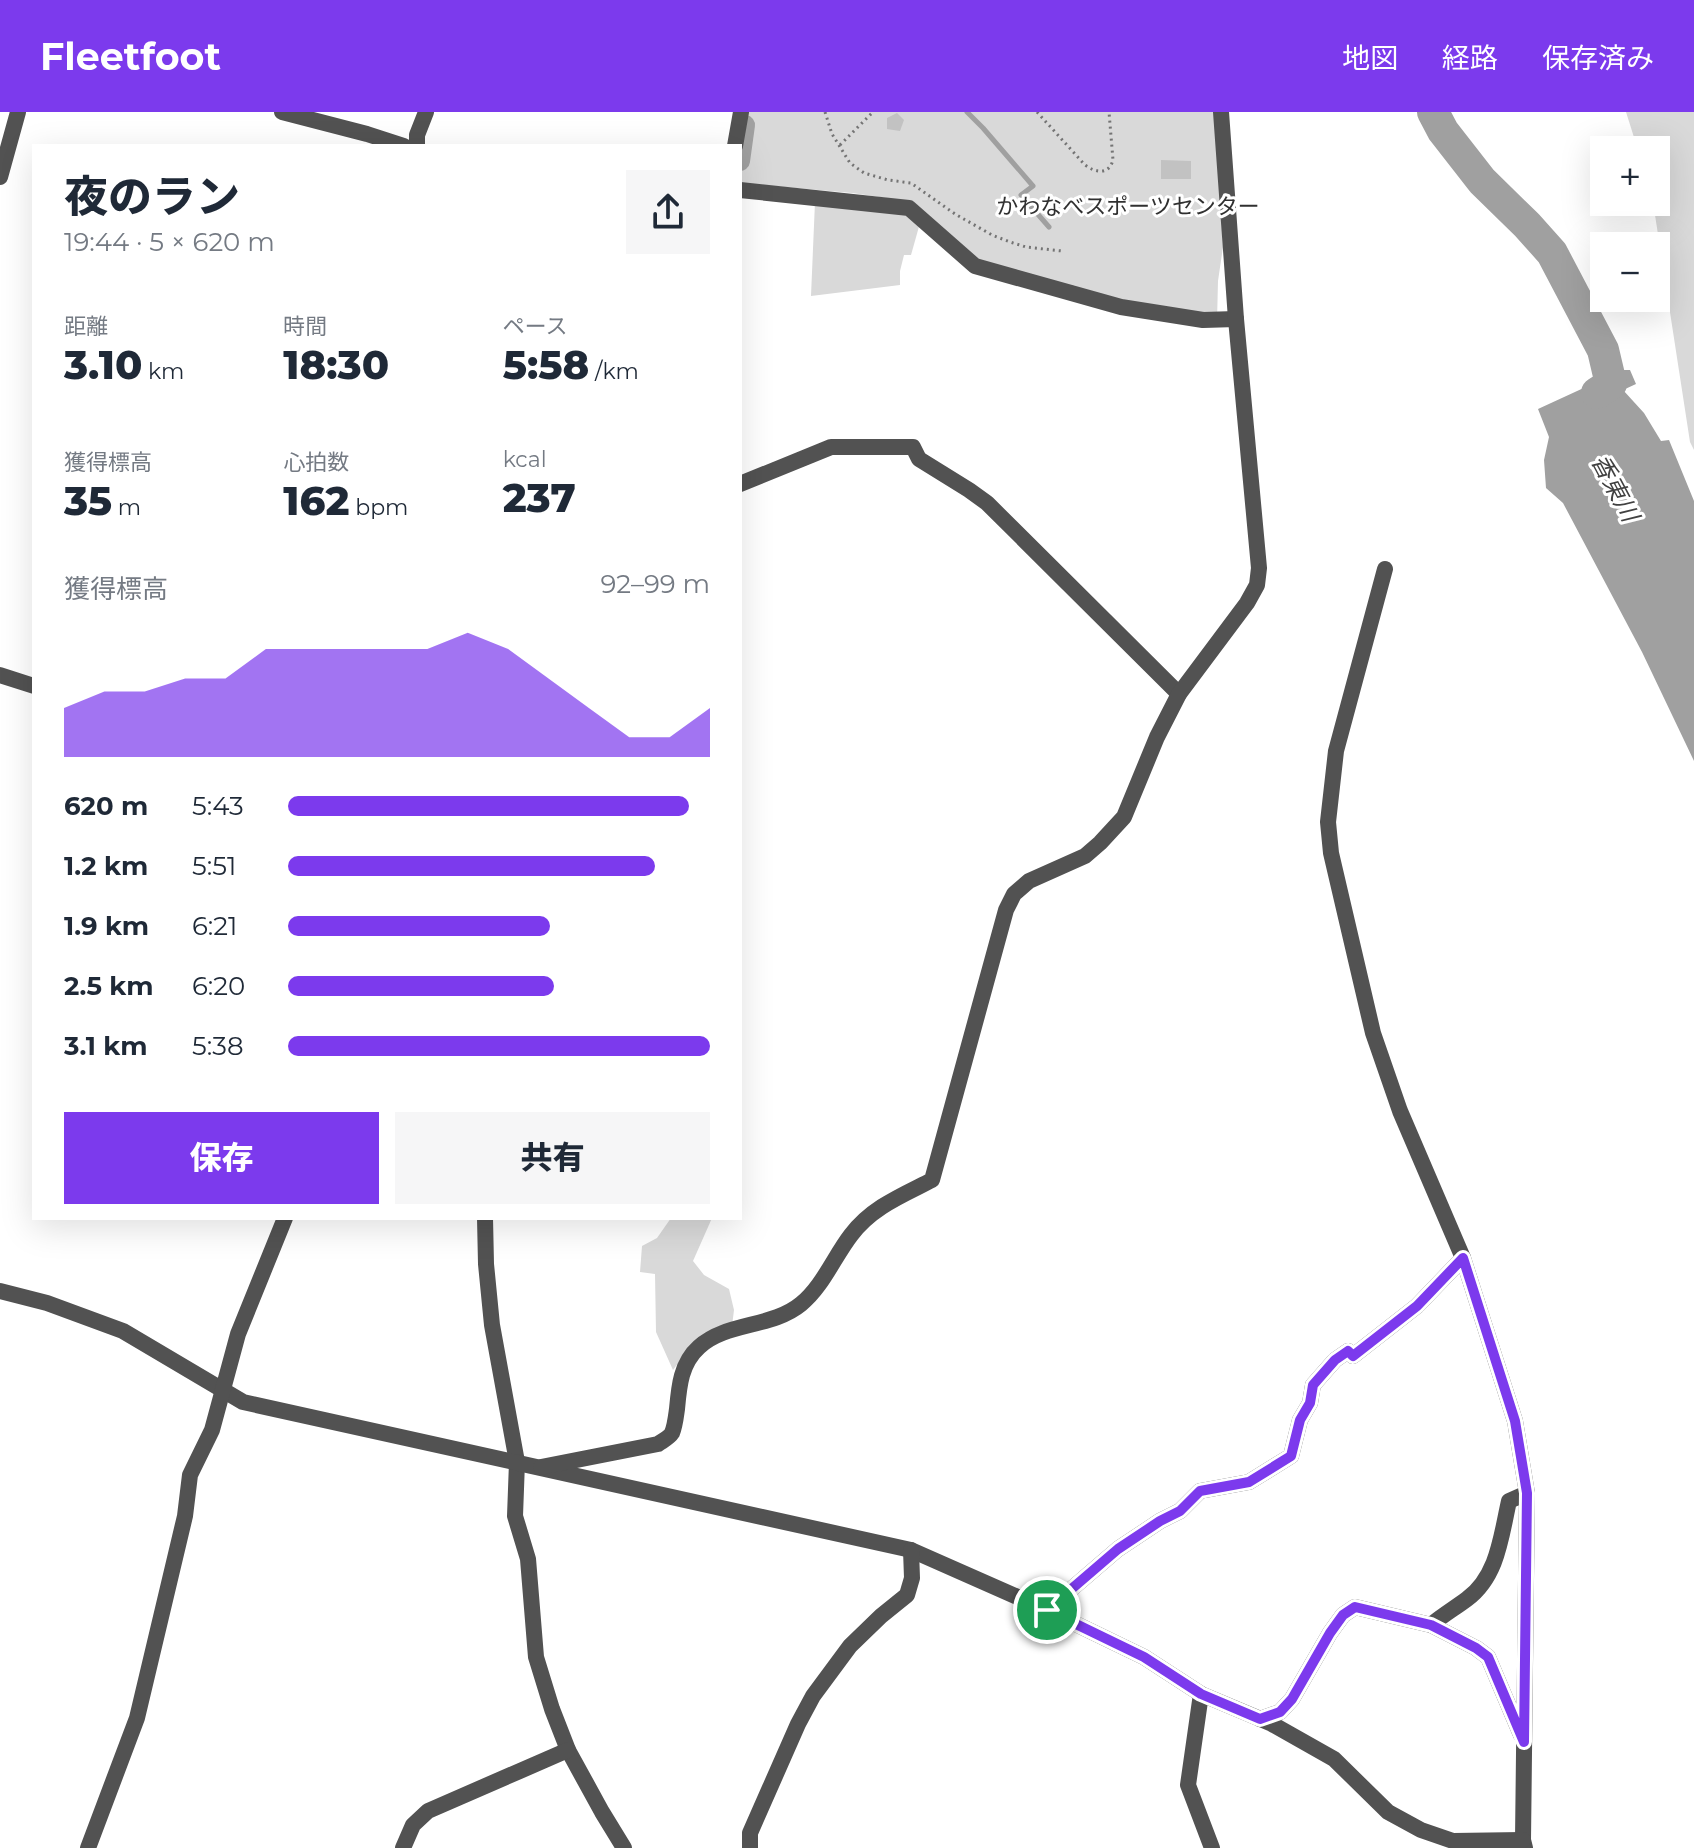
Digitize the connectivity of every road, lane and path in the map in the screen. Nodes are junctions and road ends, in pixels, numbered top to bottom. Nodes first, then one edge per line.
1 (18, 112) edge
2 (282, 112) edge
3 (426, 112) edge
4 (741, 112) edge
5 (825, 112) edge
6 (873, 112) edge
7 (1037, 112) edge
8 (1109, 112) edge
9 (1221, 112) edge
10 (308, 115) edge
11 (398, 144) edge
12 (417, 144) edge
13 (735, 144) edge
14 (840, 145) junction
15 (0, 177) edge
16 (742, 190) edge
17 (1062, 251) dead end
18 (1236, 319) junction
19 (742, 483) edge
20 (1385, 569) dead end
21 (0, 675) edge
22 (32, 685) edge
23 (1179, 694) junction
24 (284, 1220) edge
25 (485, 1220) edge
26 (1463, 1258) junction
27 (0, 1291) edge
28 (222, 1390) junction
29 (517, 1462) junction
30 (541, 1467) junction
31 (1527, 1493) junction
32 (911, 1550) junction
33 (1047, 1610) junction
34 (1431, 1625) junction
35 (1201, 1694) junction
36 (1260, 1719) junction
37 (1524, 1742) junction
38 (568, 1750) junction
39 (1524, 1844) edge
40 (88, 1848) edge
41 (403, 1848) edge
42 (624, 1848) edge
43 (750, 1848) edge
44 (1212, 1848) edge

1 - 15 street
2 - 10 street
3 - 12 street
4 - 13 street
5 - 14 path
6 - 14 path
7 - 8 path
9 - 18 street
10 - 11 street
14 - 17 path
16 - 18 street
18 - 23 street
19 - 23 street
20 - 26 street
21 - 22 street
23 - 30 street
24 - 28 street
25 - 29 street
26 - 31 street
26 - 33 street
27 - 28 street
28 - 29 street
28 - 40 street
29 - 30 street
29 - 38 street
30 - 32 street
31 - 34 street
31 - 37 street
32 - 33 street
32 - 43 street
33 - 35 street
34 - 36 street
34 - 37 street
35 - 36 street
35 - 44 street
36 - 39 street
37 - 39 street
38 - 41 street
38 - 42 street

